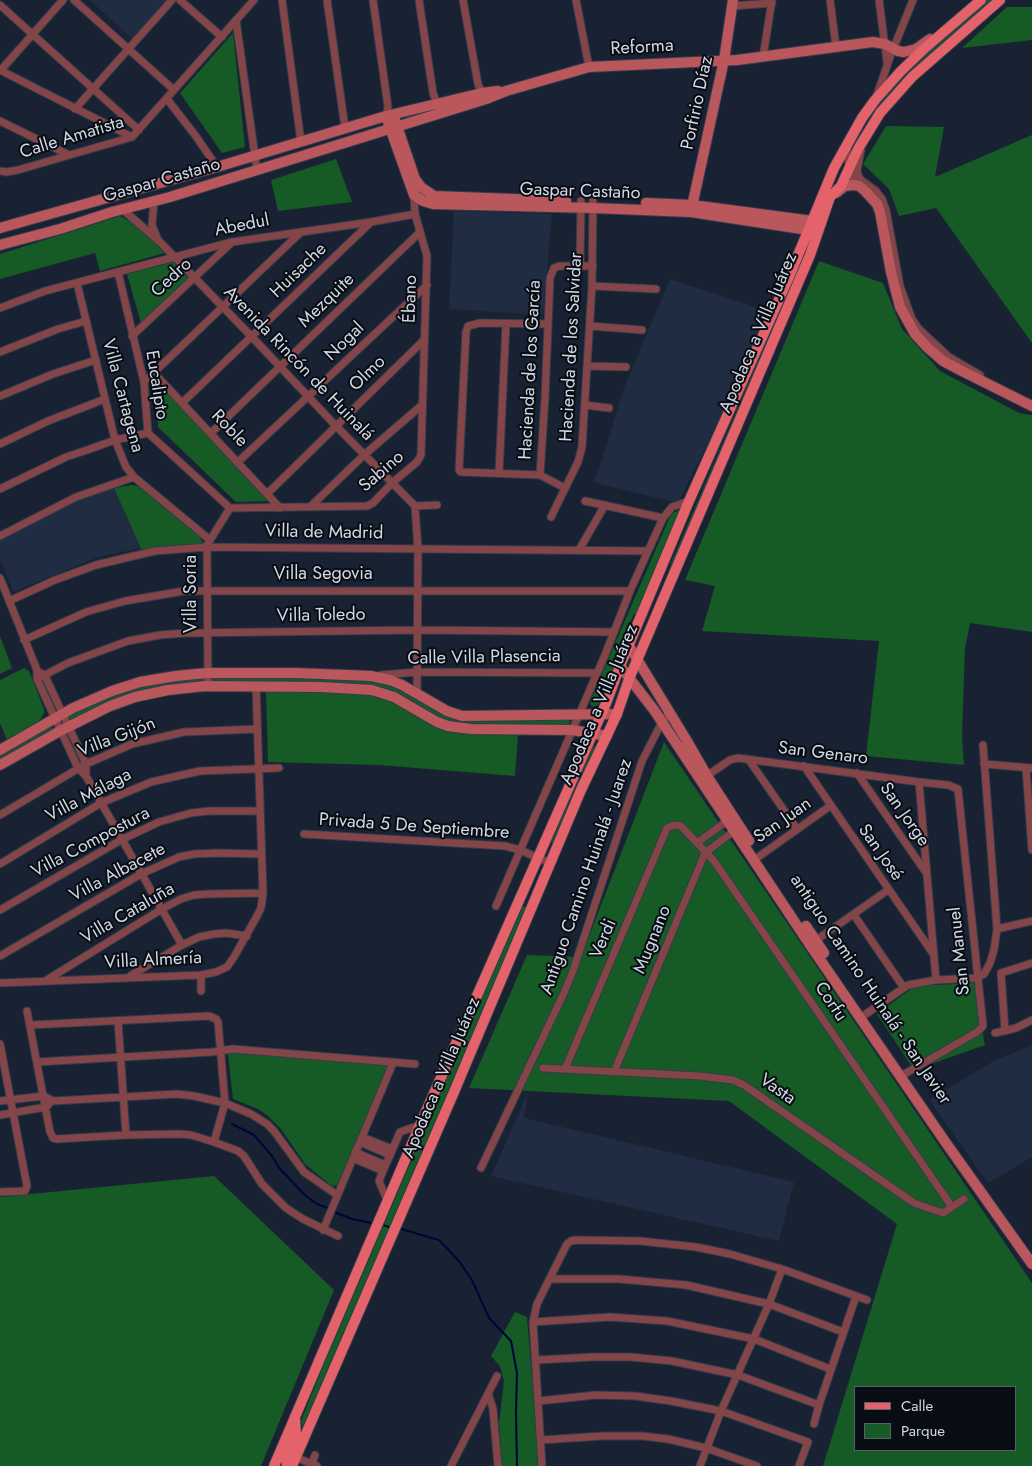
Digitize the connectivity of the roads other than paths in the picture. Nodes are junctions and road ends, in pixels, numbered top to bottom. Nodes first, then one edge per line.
1 (63, 0) edge
2 (74, 0) edge
3 (172, 0) edge
4 (180, 0) edge
5 (254, 0) edge
6 (282, 0) edge
7 (327, 0) edge
8 (373, 0) edge
9 (419, 0) edge
10 (463, 0) edge
11 (576, 0) edge
12 (830, 0) edge
13 (879, 0) edge
14 (913, 0) edge
15 (981, 0) edge
16 (1000, 0) edge
17 (772, 1) edge
18 (733, 3) edge
19 (0, 5) edge
20 (236, 20) junction
21 (34, 34) junction
22 (940, 35) junction
23 (222, 37) junction
24 (888, 46) junction
25 (836, 47) junction
26 (128, 48) junction
27 (763, 57) junction
28 (724, 60) junction
29 (589, 67) junction
30 (1, 70) edge
31 (93, 90) junction
32 (174, 90) junction
33 (484, 96) junction
34 (166, 99) junction
35 (876, 100) junction
36 (437, 103) junction
37 (75, 108) junction
38 (389, 112) junction
39 (442, 113) junction
40 (864, 116) junction
41 (0, 121) edge
42 (393, 127) junction
43 (346, 128) junction
44 (139, 130) junction
45 (132, 137) junction
46 (863, 140) junction
47 (300, 142) junction
48 (69, 155) junction
49 (254, 155) junction
50 (217, 167) junction
51 (849, 167) junction
52 (0, 171) edge
53 (256, 171) junction
54 (859, 186) junction
55 (414, 195) junction
56 (106, 198) junction
57 (830, 199) junction
58 (154, 200) junction
59 (593, 204) junction
60 (581, 205) junction
61 (692, 208) junction
62 (117, 211) junction
63 (415, 214) junction
64 (371, 222) junction
65 (815, 226) junction
66 (0, 228) edge
67 (302, 231) junction
68 (420, 232) junction
69 (160, 242) junction
70 (232, 242) junction
71 (0, 245) edge
72 (174, 257) junction
73 (580, 265) junction
74 (593, 266) junction
75 (118, 272) junction
76 (194, 278) junction
77 (77, 283) junction
78 (427, 285) junction
79 (592, 286) junction
80 (656, 289) dead end
81 (0, 308) edge
82 (223, 308) junction
83 (86, 321) junction
84 (506, 324) junction
85 (548, 324) junction
86 (590, 326) junction
87 (642, 330) dead end
88 (132, 336) junction
89 (252, 337) junction
90 (424, 340) junction
91 (0, 352) edge
92 (96, 360) junction
93 (280, 366) junction
94 (588, 366) junction
95 (626, 367) dead end
96 (154, 373) junction
97 (144, 382) junction
98 (0, 396) edge
99 (309, 397) junction
100 (105, 399) junction
101 (1032, 401) edge
102 (182, 403) junction
103 (422, 405) junction
104 (584, 405) junction
105 (1032, 406) edge
106 (609, 408) dead end
107 (336, 426) junction
108 (720, 432) junction
109 (148, 433) junction
110 (211, 433) junction
111 (733, 437) junction
112 (115, 440) junction
113 (0, 444) edge
114 (364, 455) junction
115 (239, 462) junction
116 (499, 473) junction
117 (540, 475) junction
118 (134, 477) junction
119 (392, 483) junction
120 (565, 488) junction
121 (0, 489) edge
122 (268, 492) junction
123 (585, 501) dead end
124 (689, 502) junction
125 (437, 505) dead end
126 (605, 505) junction
127 (415, 506) junction
128 (230, 508) junction
129 (280, 508) junction
130 (310, 508) junction
131 (552, 518) dead end
132 (663, 518) junction
133 (0, 536) edge
134 (208, 543) junction
135 (418, 550) junction
136 (579, 550) junction
137 (648, 551) junction
138 (0, 578) edge
139 (208, 590) junction
140 (417, 591) junction
141 (630, 591) junction
142 (9, 601) junction
143 (416, 630) junction
144 (207, 632) junction
145 (614, 632) junction
146 (24, 640) junction
147 (629, 646) junction
148 (638, 659) junction
149 (620, 666) junction
150 (37, 670) junction
151 (417, 672) junction
152 (208, 673) junction
153 (597, 673) junction
154 (45, 676) junction
155 (371, 676) junction
156 (629, 679) junction
157 (37, 680) junction
158 (208, 686) junction
159 (256, 686) junction
160 (369, 690) junction
161 (417, 693) junction
162 (670, 711) junction
163 (579, 714) junction
164 (601, 714) junction
165 (617, 714) junction
166 (58, 716) junction
167 (472, 716) junction
168 (662, 722) junction
169 (64, 729) junction
170 (257, 729) junction
171 (472, 729) junction
172 (572, 730) junction
173 (593, 732) junction
174 (606, 736) junction
175 (687, 741) junction
176 (984, 745) dead end
177 (0, 750) edge
178 (684, 756) junction
179 (749, 760) junction
180 (86, 764) junction
181 (984, 764) junction
182 (0, 765) edge
183 (804, 766) junction
184 (78, 768) junction
185 (259, 768) junction
186 (279, 768) dead end
187 (1029, 768) edge
188 (857, 773) junction
189 (86, 776) junction
190 (704, 778) junction
191 (919, 782) junction
192 (948, 784) joint
193 (101, 803) junction
194 (830, 806) junction
195 (260, 811) junction
196 (0, 815) edge
197 (727, 821) junction
198 (674, 825) joint
199 (797, 829) junction
200 (734, 831) junction
201 (304, 834) dead end
202 (121, 840) junction
203 (698, 842) junction
204 (520, 850) junction
205 (1032, 850) edge
206 (706, 852) junction
207 (261, 854) junction
208 (537, 857) junction
209 (757, 858) junction
210 (550, 863) junction
211 (0, 864) edge
212 (141, 874) junction
213 (927, 874) junction
214 (888, 890) junction
215 (263, 893) junction
216 (496, 906) dead end
217 (162, 909) junction
218 (0, 910) edge
219 (854, 915) junction
220 (1032, 921) edge
221 (997, 929) junction
222 (246, 936) junction
223 (812, 943) junction
224 (182, 945) junction
225 (934, 955) junction
226 (0, 956) edge
227 (1032, 963) edge
228 (201, 975) junction
229 (128, 977) junction
230 (977, 978) junction
231 (936, 980) junction
232 (44, 981) junction
233 (0, 983) edge
234 (904, 988) junction
235 (201, 991) dead end
236 (27, 1011) dead end
237 (863, 1016) junction
238 (1032, 1020) edge
239 (118, 1021) junction
240 (30, 1025) junction
241 (1005, 1031) junction
242 (995, 1033) dead end
243 (0, 1044) edge
244 (221, 1051) junction
245 (120, 1058) junction
246 (37, 1062) junction
247 (393, 1062) junction
248 (415, 1064) dead end
249 (543, 1068) dead end
250 (565, 1069) junction
251 (614, 1072) junction
252 (904, 1075) junction
253 (44, 1096) junction
254 (123, 1096) junction
255 (10, 1100) junction
256 (0, 1101) edge
257 (53, 1101) junction
258 (225, 1104) junction
259 (46, 1106) junction
260 (12, 1112) junction
261 (0, 1114) edge
262 (420, 1125) junction
263 (126, 1135) junction
264 (361, 1140) junction
265 (214, 1142) junction
266 (391, 1152) junction
267 (354, 1155) junction
268 (384, 1168) junction
269 (481, 1168) dead end
270 (0, 1192) edge
271 (337, 1195) junction
272 (964, 1199) dead end
273 (388, 1200) junction
274 (952, 1207) junction
275 (323, 1230) junction
276 (338, 1236) dead end
277 (1032, 1254) edge
278 (1032, 1264) edge
279 (782, 1268) junction
280 (550, 1279) junction
281 (856, 1296) junction
282 (868, 1300) dead end
283 (769, 1304) junction
284 (532, 1322) junction
285 (843, 1332) junction
286 (754, 1339) junction
287 (536, 1360) junction
288 (830, 1369) junction
289 (738, 1375) junction
290 (497, 1376) dead end
291 (489, 1396) junction
292 (538, 1401) junction
293 (819, 1405) junction
294 (721, 1411) junction
295 (294, 1416) junction
296 (814, 1424) dead end
297 (541, 1440) junction
298 (706, 1448) junction
299 (315, 1455) dead end
300 (293, 1461) edge
301 (313, 1465) edge
302 (274, 1466) edge
303 (287, 1466) edge
304 (451, 1466) edge
305 (498, 1466) edge
306 (542, 1466) edge
307 (700, 1466) edge
308 (757, 1466) edge
309 (799, 1466) edge

1 - 21 street
2 - 26 street
3 - 26 street
4 - 23 street
5 - 20 street, Calle Amatista
6 - 47 street
7 - 43 street
8 - 38 street
9 - 36 street
10 - 33 street
11 - 29 street
12 - 25 street
13 - 24 street
14 - 24 street
15 - 22 main road, Apodaca a Villa Juárez
16 - 46 main road, Apodaca a Villa Juárez
17 - 18 street
17 - 27 street
18 - 28 main road, Porfirio Díaz
19 - 21 street
20 - 23 street, Calle Amatista
20 - 49 street
21 - 30 street
21 - 31 street
22 - 24 main road, Reforma
22 - 35 main road, Apodaca a Villa Juárez
23 - 32 street, Calle Amatista
24 - 25 main road, Reforma
24 - 35 street
25 - 27 main road, Reforma
26 - 31 street
26 - 32 street
27 - 28 main road, Reforma
28 - 29 main road, Reforma
28 - 61 main road, Porfirio Díaz
29 - 33 main road, Reforma
30 - 37 street
31 - 37 street
31 - 44 street
32 - 34 street, Calle Amatista
33 - 36 main road
33 - 39 main road
34 - 44 street, Calle Amatista
34 - 50 street
35 - 40 main road, Apodaca a Villa Juárez
36 - 38 main road
36 - 39 street
37 - 45 street
38 - 42 main road, Gaspar Castaño
38 - 43 main road, Gaspar Castaño
39 - 42 main road
40 - 51 street
40 - 65 main road, Apodaca a Villa Juárez
41 - 48 street
42 - 53 main road, Gaspar Castaño
42 - 55 main road, Gaspar Castaño
42 - 60 main road, Gaspar Castaño
43 - 47 main road, Gaspar Castaño
44 - 45 street, Calle Amatista
45 - 48 street, Calle Amatista
46 - 51 main road, Apodaca a Villa Juárez
46 - 101 street
47 - 49 main road, Gaspar Castaño
48 - 52 street, Calle Amatista
49 - 50 main road, Gaspar Castaño
49 - 53 street
50 - 56 main road, Gaspar Castaño
51 - 54 street
51 - 57 main road, Apodaca a Villa Juárez
53 - 58 main road, Gaspar Castaño
54 - 57 main road
54 - 105 main road
55 - 60 main road, Gaspar Castaño
55 - 63 street, Ébano
56 - 62 main road
56 - 66 main road, Gaspar Castaño
57 - 65 main road, Apodaca a Villa Juárez
58 - 62 main road, Gaspar Castaño
58 - 69 street, Avenida Rincón de Huinalá
59 - 60 main road, Gaspar Castaño
59 - 61 main road, Gaspar Castaño
59 - 74 street, Hacienda de los Salvidar
60 - 73 street, Hacienda de los Salvidar
61 - 65 main road, Gaspar Castaño
62 - 69 street, Avenida Rincón de Huinalá
62 - 71 main road, Gaspar Castaño
63 - 64 street, Abedul
63 - 68 street, Ébano
64 - 67 street, Abedul
64 - 89 street, Huisache
65 - 108 main road, Apodaca a Villa Juárez
65 - 111 main road, Apodaca a Villa Juárez
67 - 70 street, Abedul
67 - 82 street
68 - 78 street, Ébano
68 - 93 street, Mezquite
69 - 72 street, Avenida Rincón de Huinalá
70 - 72 street, Abedul
70 - 76 street, Cedro
72 - 75 street, Abedul
72 - 76 street, Avenida Rincón de Huinalá
73 - 74 street
73 - 85 street, Hacienda de los García
74 - 79 street, Hacienda de los Salvidar
75 - 77 street, Abedul
75 - 88 street, Eucalipto
76 - 82 street, Avenida Rincón de Huinalá
76 - 88 street, Cedro
77 - 81 street, Abedul
77 - 83 street, Villa Cartagena
78 - 90 street, Ébano
78 - 99 street, Nogal
79 - 80 street
79 - 86 street, Hacienda de los Salvidar
82 - 89 street, Avenida Rincón de Huinalá
82 - 96 street
83 - 91 street
83 - 92 street, Villa Cartagena
84 - 85 street
84 - 116 street
84 - 116 street
85 - 117 street, Hacienda de los García
86 - 87 street
86 - 94 street, Hacienda de los Salvidar
88 - 97 street, Eucalipto
89 - 93 street, Avenida Rincón de Huinalá
89 - 102 street, Huisache
90 - 103 street, Ébano
90 - 107 street, Olmo
92 - 98 street
92 - 100 street, Villa Cartagena
93 - 99 street, Avenida Rincón de Huinalá
93 - 110 street, Mezquite
94 - 95 street
94 - 104 street, Hacienda de los Salvidar
96 - 97 street
96 - 102 street, Roble
97 - 109 street, Eucalipto
99 - 107 street, Avenida Rincón de Huinalá
99 - 115 street, Nogal
100 - 112 street, Villa Cartagena
100 - 113 street
102 - 110 street, Roble
103 - 114 street
103 - 119 street, Sabino
104 - 106 street
104 - 120 street, Hacienda de los Salvidar
107 - 114 street, Avenida Rincón de Huinalá
107 - 122 street, Olmo
108 - 111 main road
108 - 124 main road, Apodaca a Villa Juárez
109 - 112 street
109 - 128 street, Eucalipto
110 - 115 street, Roble
111 - 148 main road, Apodaca a Villa Juárez
112 - 118 street, Villa Cartagena
112 - 121 street
114 - 119 street, Avenida Rincón de Huinalá
114 - 130 street
115 - 122 street, Roble
116 - 117 street
117 - 120 street
118 - 133 street
118 - 134 street, Villa Cartagena
119 - 127 street, Avenida Rincón de Huinalá
119 - 130 street, Sabino
120 - 131 street, Hacienda de los Salvidar
122 - 129 street, Roble
123 - 126 street
124 - 132 street
124 - 147 main road, Apodaca a Villa Juárez
125 - 127 street
126 - 132 street
126 - 136 street
127 - 135 street
128 - 129 street
128 - 134 street, Villa Soria
129 - 130 street, Sabino
132 - 137 street
134 - 135 street, Villa de Madrid
134 - 139 street, Villa Soria
134 - 142 street, Villa de Madrid
135 - 136 street, Villa de Madrid
135 - 140 street
136 - 137 street, Villa de Madrid
137 - 141 street
138 - 142 street
139 - 140 street, Villa Segovia
139 - 144 street, Villa Soria
139 - 146 street, Villa Segovia
140 - 141 street, Villa Segovia
140 - 143 street
141 - 145 street
142 - 146 street
143 - 144 street, Villa Toledo
143 - 145 street, Villa Toledo
143 - 151 street
144 - 152 street, Villa Soria
144 - 154 street, Villa Toledo
145 - 153 street
146 - 150 street
147 - 148 main road
147 - 149 main road, Apodaca a Villa Juárez
148 - 156 main road, Apodaca a Villa Juárez
148 - 162 main road
149 - 156 main road
149 - 164 main road, Apodaca a Villa Juárez
150 - 154 street
150 - 157 street
151 - 153 street, Calle Villa Plasencia
151 - 155 street, Calle Villa Plasencia
151 - 161 street
152 - 155 main road
152 - 158 street, Villa Soria
152 - 166 main road
153 - 163 street
154 - 157 street, Villa Toledo
154 - 166 street
155 - 160 main road
155 - 161 main road
156 - 165 main road, Apodaca a Villa Juárez
156 - 168 main road
157 - 166 street
158 - 159 main road
158 - 169 main road
159 - 160 main road
159 - 170 street, Villa Almería
160 - 171 main road
161 - 167 main road
162 - 168 street, Antiguo Camino Huinalá - Juarez
162 - 175 main road
163 - 164 main road
163 - 167 main road
163 - 172 street
164 - 165 main road
164 - 173 main road, Apodaca a Villa Juárez
165 - 174 main road, Apodaca a Villa Juárez
166 - 169 street
166 - 177 main road
167 - 171 main road
168 - 178 main road
168 - 269 street, Antiguo Camino Huinalá - Juarez
169 - 180 street
169 - 182 main road
169 - 184 street
170 - 180 street, Villa Gijón
170 - 185 street, Villa Almería
171 - 172 main road
172 - 173 main road
172 - 204 street
173 - 174 main road
173 - 208 main road, Apodaca a Villa Juárez
174 - 210 main road, Apodaca a Villa Juárez
175 - 178 main road
175 - 190 main road
176 - 181 street
178 - 190 main road
179 - 183 street, San Genaro
179 - 190 street, San Genaro
179 - 199 street
180 - 184 street, Villa Gijón
180 - 189 street
181 - 187 street
181 - 221 street
183 - 188 street, San Genaro
183 - 194 street, San José
184 - 189 street
184 - 196 street, Villa Gijón
185 - 186 street, Villa Málaga
185 - 193 street, Villa Málaga
185 - 195 street, Villa Almería
187 - 205 street
188 - 191 street, San Genaro
188 - 213 street, San Jorge
189 - 193 street
190 - 197 main road
190 - 209 main road
191 - 192 street, San Genaro
191 - 213 street
192 - 230 street, San Manuel
193 - 202 street
193 - 211 street, Villa Málaga
194 - 199 street, San Juan
194 - 214 street, San José
195 - 202 street, Villa Compostura
195 - 207 street, Villa Almería
197 - 200 main road
197 - 203 street
198 - 203 street, Corfu
198 - 250 street, Verdi
199 - 209 street, San Juan
200 - 206 street
200 - 209 main road
201 - 204 street, Privada 5 De Septiembre
202 - 212 street
202 - 218 street, Villa Compostura
203 - 206 street, Corfu
204 - 208 street, Privada 5 De Septiembre
204 - 216 street
206 - 251 street, Mugnano
206 - 274 street, Corfu
207 - 212 street, Villa Albacete
207 - 215 street, Villa Almería
208 - 210 street, Privada 5 De Septiembre
208 - 262 main road, Apodaca a Villa Juárez
209 - 223 main road
210 - 300 main road, Apodaca a Villa Juárez
212 - 217 street
212 - 226 street, Villa Albacete
213 - 225 street
214 - 219 street
214 - 225 street, San José
215 - 217 street, Villa Cataluña
215 - 222 street, Villa Almería
217 - 224 street
217 - 232 street, Villa Cataluña
219 - 223 street
219 - 234 street
220 - 221 street
221 - 230 street
222 - 224 street
222 - 228 street, Villa Almería
223 - 237 main road
224 - 229 street
225 - 231 street
227 - 241 street
228 - 229 street, Villa Almería
228 - 235 street
229 - 232 street, Villa Almería
230 - 231 street
230 - 252 street, San Manuel
231 - 234 street
232 - 233 street, Villa Almería
234 - 237 street
236 - 240 street
237 - 252 main road
238 - 241 street
239 - 240 street
239 - 244 street
239 - 245 street
240 - 246 street
241 - 242 street
243 - 255 street
244 - 245 street
244 - 247 street
244 - 258 street
245 - 246 street
245 - 254 street
246 - 253 street
247 - 248 street
247 - 264 street
249 - 250 street, Vasta
250 - 251 street, Vasta
251 - 274 street, Vasta
252 - 277 main road, antiguo Camino Huinalá - San Javier
252 - 278 main road
253 - 255 street
253 - 257 street
253 - 259 street
254 - 257 street
254 - 258 street
254 - 263 street
255 - 256 street
255 - 260 street
257 - 259 street
258 - 265 street
258 - 271 street
259 - 260 street
259 - 263 street
260 - 261 street
260 - 270 street
262 - 266 street
262 - 273 main road, Apodaca a Villa Juárez
263 - 265 street
264 - 266 street
264 - 267 street
265 - 275 street
266 - 268 street
267 - 268 street
267 - 271 street
268 - 273 street
271 - 275 street
272 - 274 street
273 - 295 main road, Apodaca a Villa Juárez
275 - 276 street
279 - 280 street
279 - 281 street
279 - 283 street
280 - 283 street
280 - 284 street
281 - 282 street
281 - 285 street
283 - 285 street
283 - 286 street
284 - 286 street
284 - 287 street
285 - 288 street
286 - 288 street
286 - 289 street
287 - 289 street
287 - 292 street
288 - 293 street
289 - 293 street
289 - 294 street
290 - 291 street
291 - 304 street
291 - 305 street
292 - 294 street
292 - 297 street
293 - 296 street
294 - 298 street
294 - 309 street
295 - 302 main road, Apodaca a Villa Juárez
295 - 303 main road
297 - 298 street
297 - 306 street
298 - 307 street
298 - 308 street
299 - 301 street
300 - 301 street

